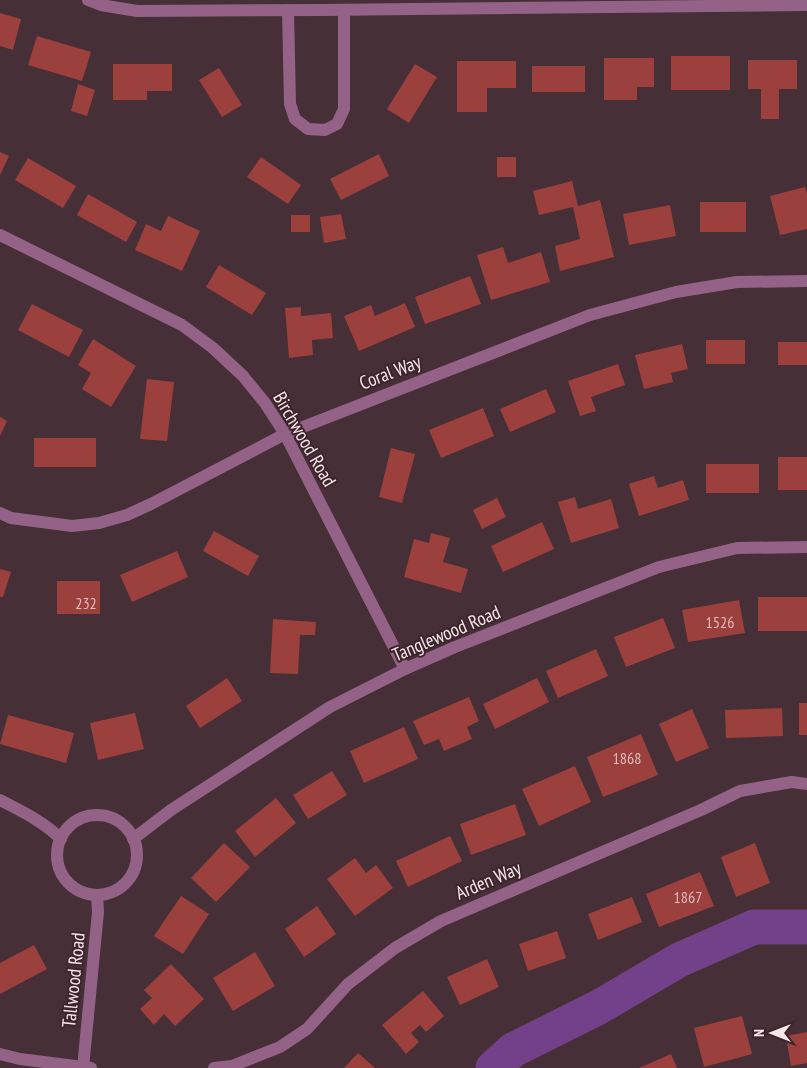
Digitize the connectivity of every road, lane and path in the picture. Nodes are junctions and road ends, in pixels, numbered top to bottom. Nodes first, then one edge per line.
1 (88, 0) edge
2 (807, 5) edge
3 (288, 10) junction
4 (344, 10) junction
5 (0, 235) edge
6 (807, 281) edge
7 (285, 434) junction
8 (0, 513) edge
9 (807, 547) edge
10 (405, 669) junction
11 (807, 784) edge
12 (0, 800) edge
13 (61, 839) junction
14 (133, 839) junction
15 (97, 895) junction
16 (0, 1054) edge
17 (84, 1068) edge
18 (91, 1068) edge
19 (214, 1068) edge

1 - 3 street
2 - 4 street
3 - 4 street
3 - 4 street
5 - 7 street, Birchwood Road
6 - 7 street, Coral Way
7 - 8 street, Coral Way
7 - 10 street, Birchwood Road
9 - 10 street, Tanglewood Road
10 - 14 street, Tanglewood Road
11 - 19 street, Arden Way
12 - 13 street
13 - 14 street
13 - 15 street
14 - 15 street
15 - 17 street, Tallwood Road
16 - 17 street
17 - 18 street

